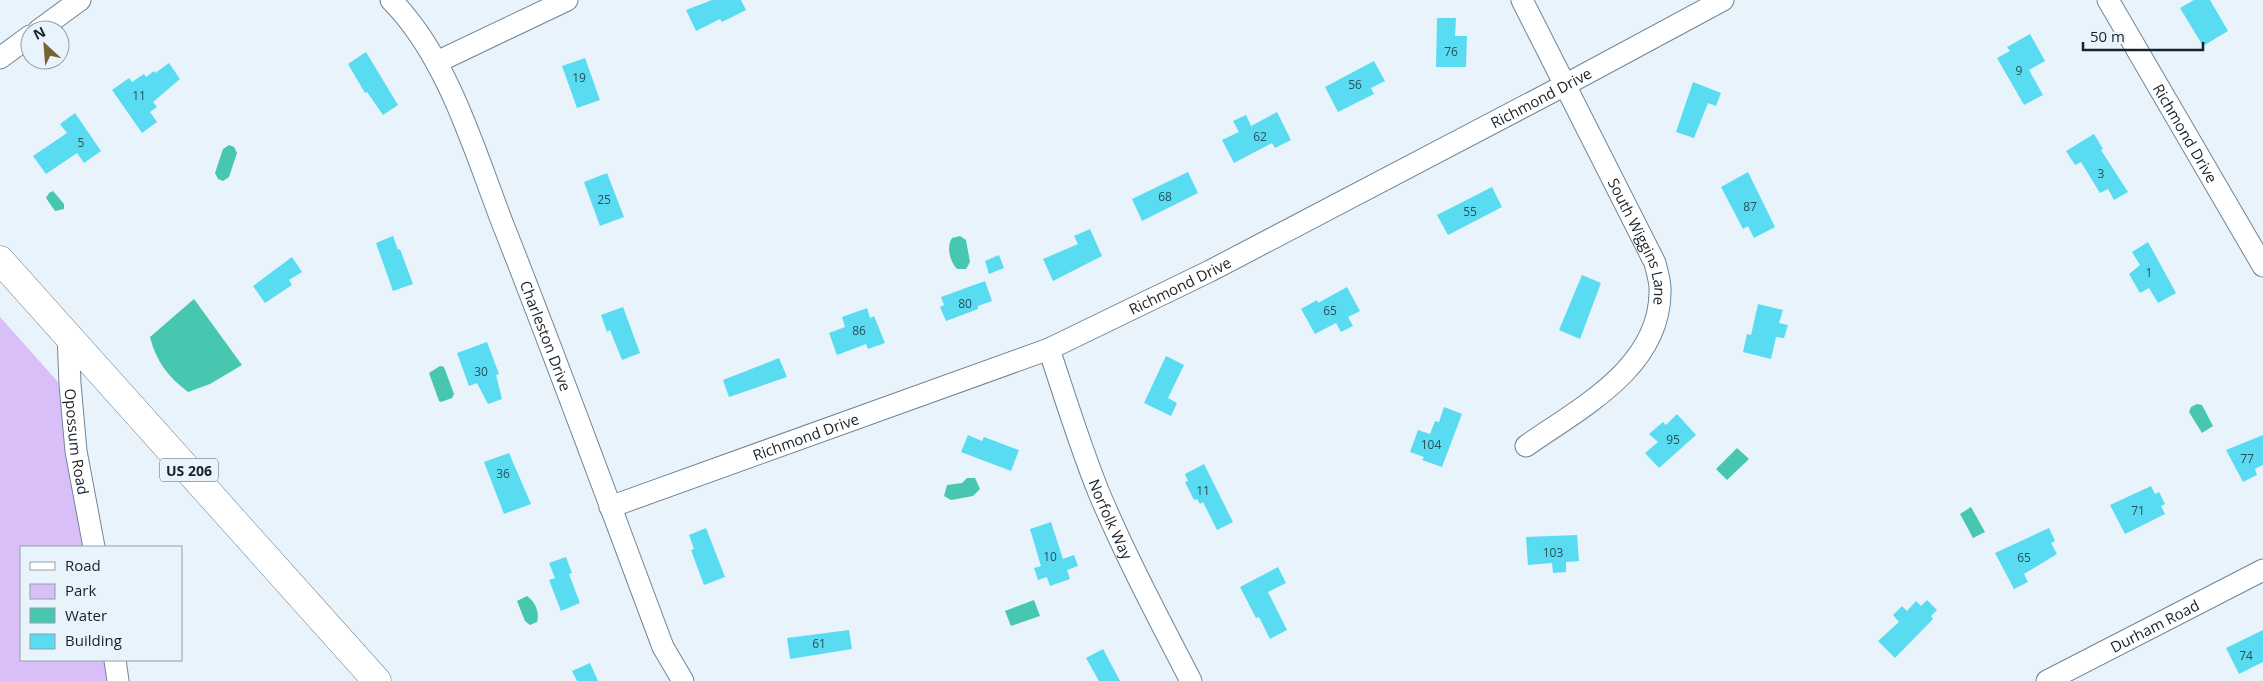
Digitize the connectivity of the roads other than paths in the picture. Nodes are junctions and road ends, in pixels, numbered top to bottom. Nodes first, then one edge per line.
1 (80, 0) edge
2 (391, 0) edge
3 (566, 0) edge
4 (1522, 0) edge
5 (1723, 0) edge
6 (2108, 0) edge
7 (53, 20) edge
8 (20, 43) edge
9 (0, 58) edge
10 (436, 62) junction
11 (1566, 86) junction
12 (0, 260) edge
13 (2263, 266) edge
14 (68, 334) junction
15 (1049, 349) junction
16 (1526, 446) dead end
17 (610, 507) junction
18 (94, 546) edge
19 (2263, 570) edge
20 (115, 661) edge
21 (118, 681) edge
22 (377, 681) edge
23 (683, 681) edge
24 (1191, 681) edge
25 (2047, 681) edge

1 - 7 street
2 - 10 street, Charleston Drive
3 - 10 street
4 - 11 street, South Wiggins Lane
5 - 11 street, Richmond Drive
6 - 13 street, Richmond Drive
8 - 9 street
10 - 17 street, Charleston Drive
11 - 15 street, Richmond Drive
11 - 16 street, South Wiggins Lane
12 - 14 highway, US 206
14 - 18 street, Opossum Road
14 - 22 highway, US 206
15 - 17 street, Richmond Drive
15 - 24 street, Norfolk Way
17 - 23 street, Charleston Drive
19 - 25 street, Durham Road
20 - 21 street

